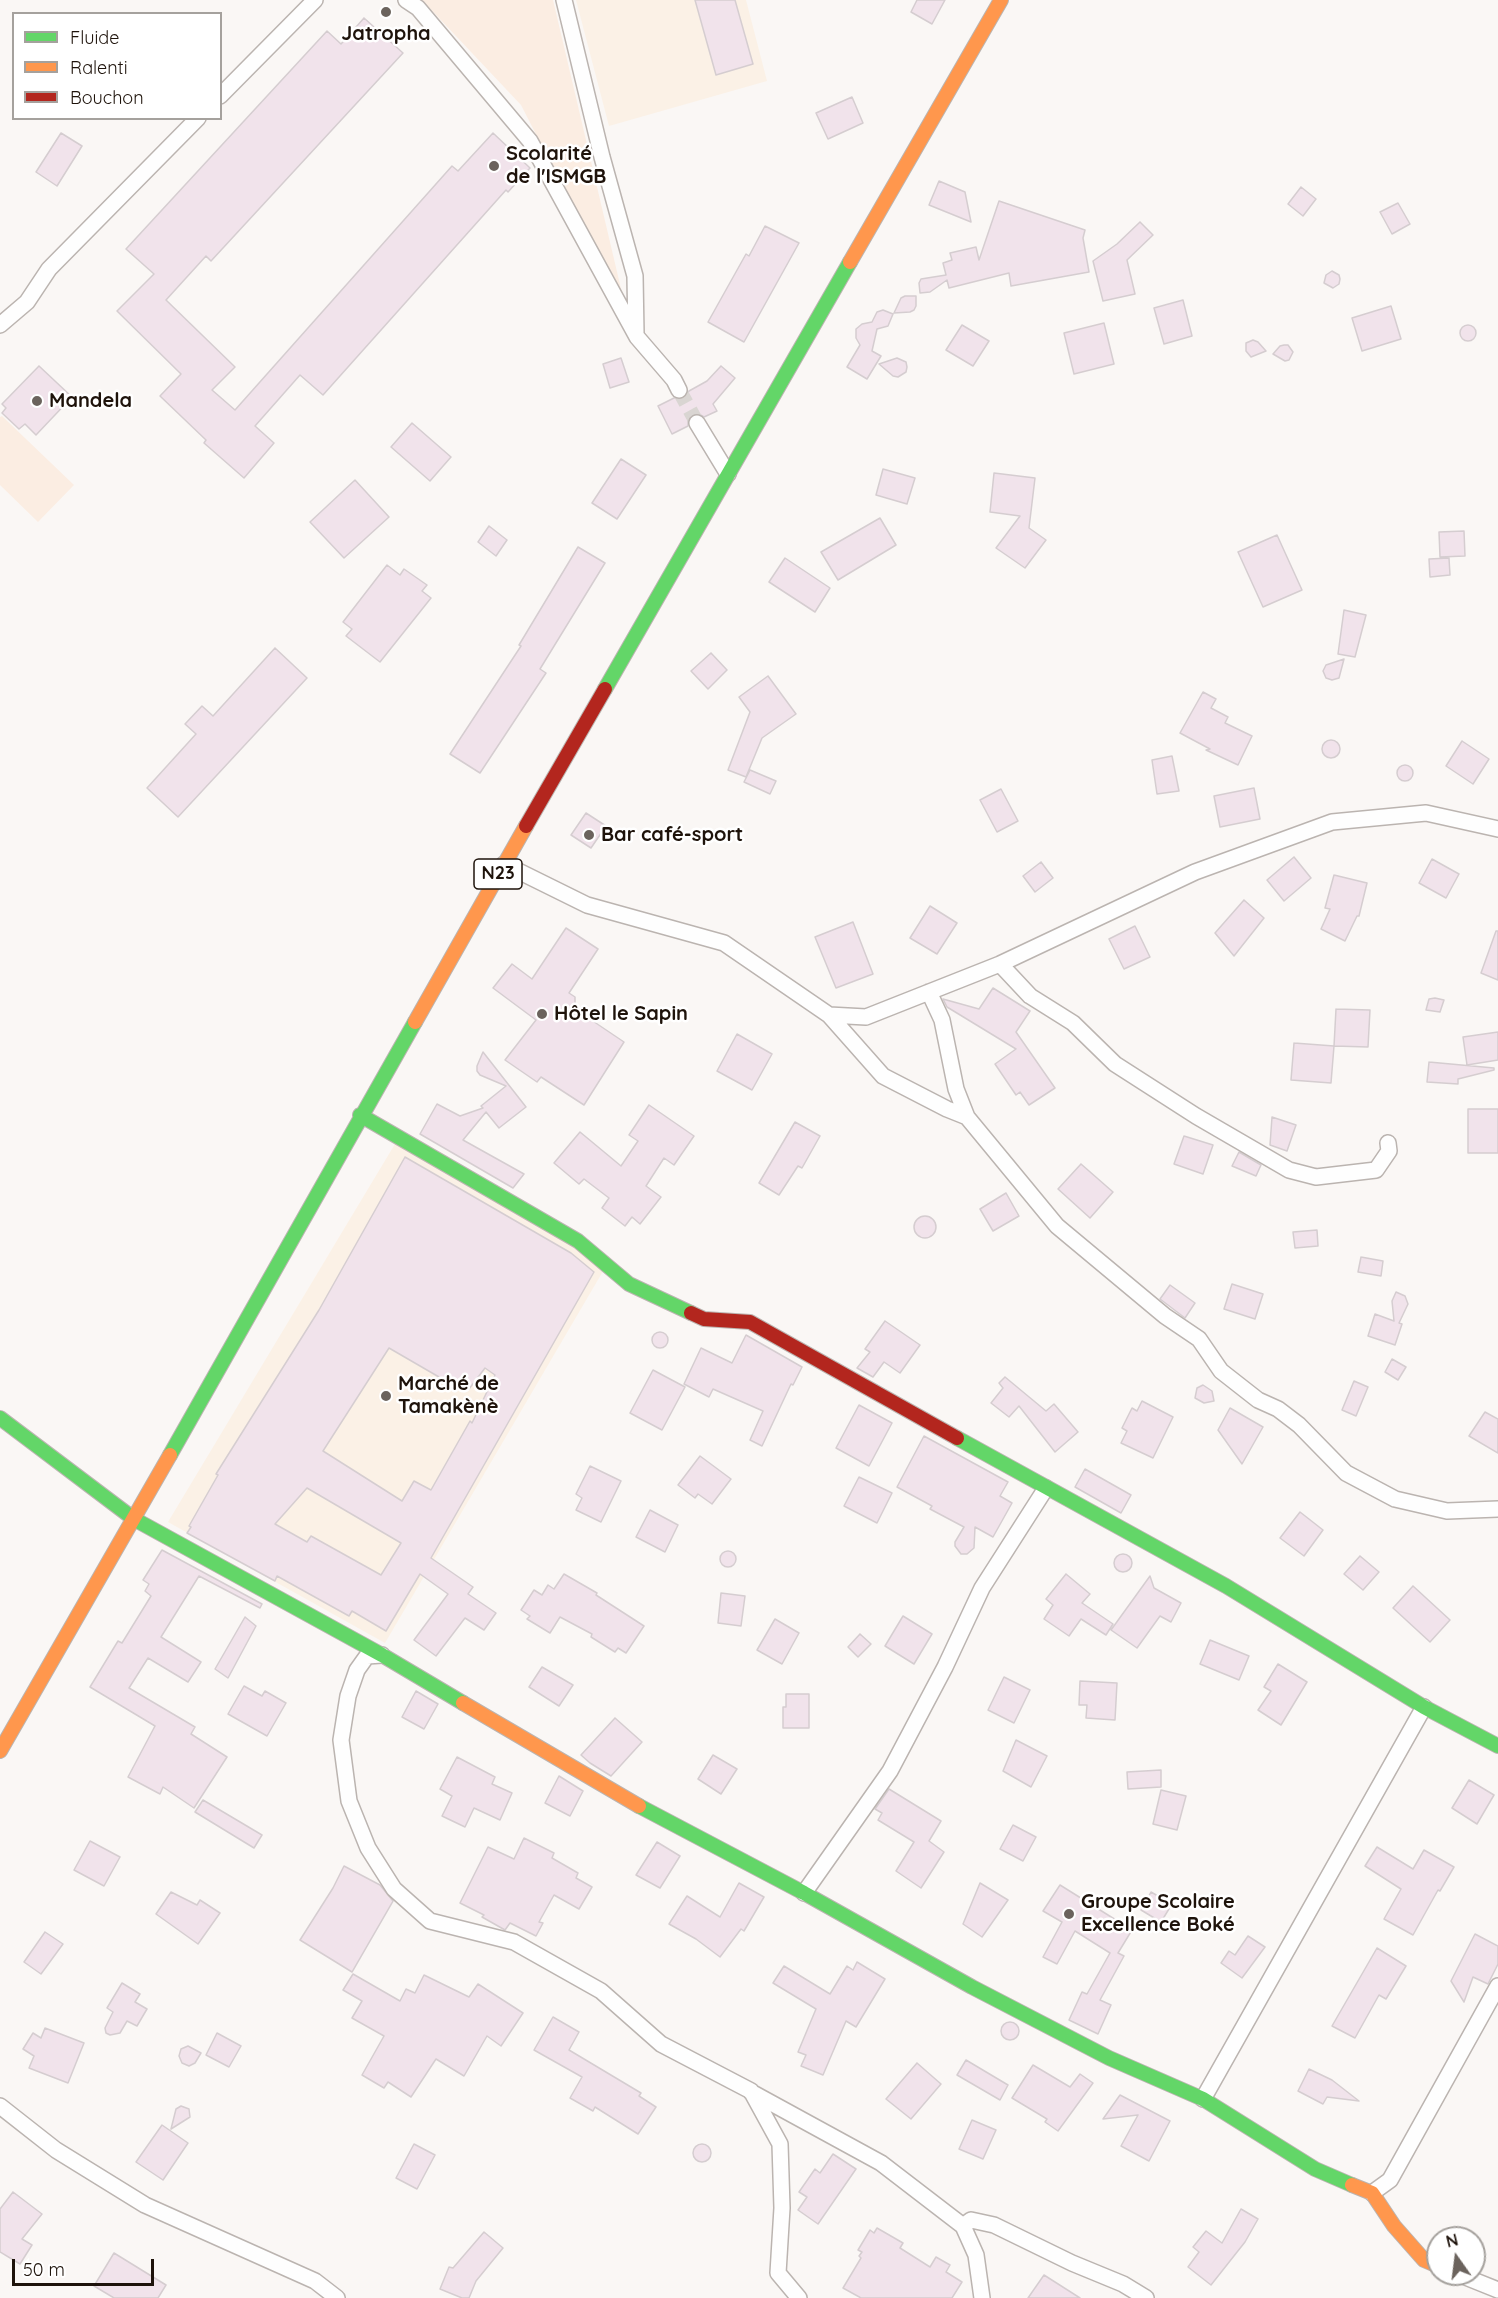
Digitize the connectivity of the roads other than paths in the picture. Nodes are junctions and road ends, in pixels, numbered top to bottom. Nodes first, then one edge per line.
1 (315, 0) edge
2 (406, 0) edge
3 (564, 0) edge
4 (1001, 0) edge
5 (222, 94) edge
6 (196, 120) edge
7 (0, 325) edge
8 (637, 337) junction
9 (679, 390) tunnel mouth
10 (697, 423) tunnel mouth
11 (728, 474) junction
12 (1498, 829) edge
13 (504, 864) junction
14 (1000, 964) junction
15 (929, 992) junction
16 (829, 1015) junction
17 (360, 1115) junction
18 (967, 1117) junction
19 (1388, 1143) dead end
20 (0, 1418) edge
21 (1046, 1488) junction
22 (1498, 1509) edge
23 (134, 1519) junction
24 (382, 1655) junction
25 (1424, 1707) junction
26 (1498, 1746) edge
27 (0, 1751) edge
28 (804, 1893) junction
29 (1498, 1986) edge
30 (750, 2091) junction
31 (1203, 2099) junction
32 (0, 2106) edge
33 (1372, 2193) junction
34 (963, 2226) junction
35 (1426, 2261) edge
36 (337, 2298) edge
37 (799, 2298) edge
38 (982, 2298) edge
39 (1146, 2298) edge

1 - 5 street
2 - 8 street
3 - 8 street
4 - 11 main road, N23
6 - 7 street
8 - 9 street
10 - 11 street
11 - 13 main road, N23
12 - 14 street
13 - 16 street
13 - 17 main road, N23
14 - 15 street
14 - 19 street
15 - 16 street
15 - 18 street
16 - 18 street
17 - 21 main road
17 - 23 main road, N23
18 - 22 street
20 - 23 main road
21 - 25 main road
21 - 28 street
23 - 24 main road
23 - 27 main road, N23
24 - 28 main road
24 - 30 street
25 - 26 main road
25 - 31 street
28 - 31 main road
29 - 33 street
30 - 34 street
30 - 37 street
31 - 33 main road
32 - 36 street
33 - 35 main road
34 - 38 street
34 - 39 street

